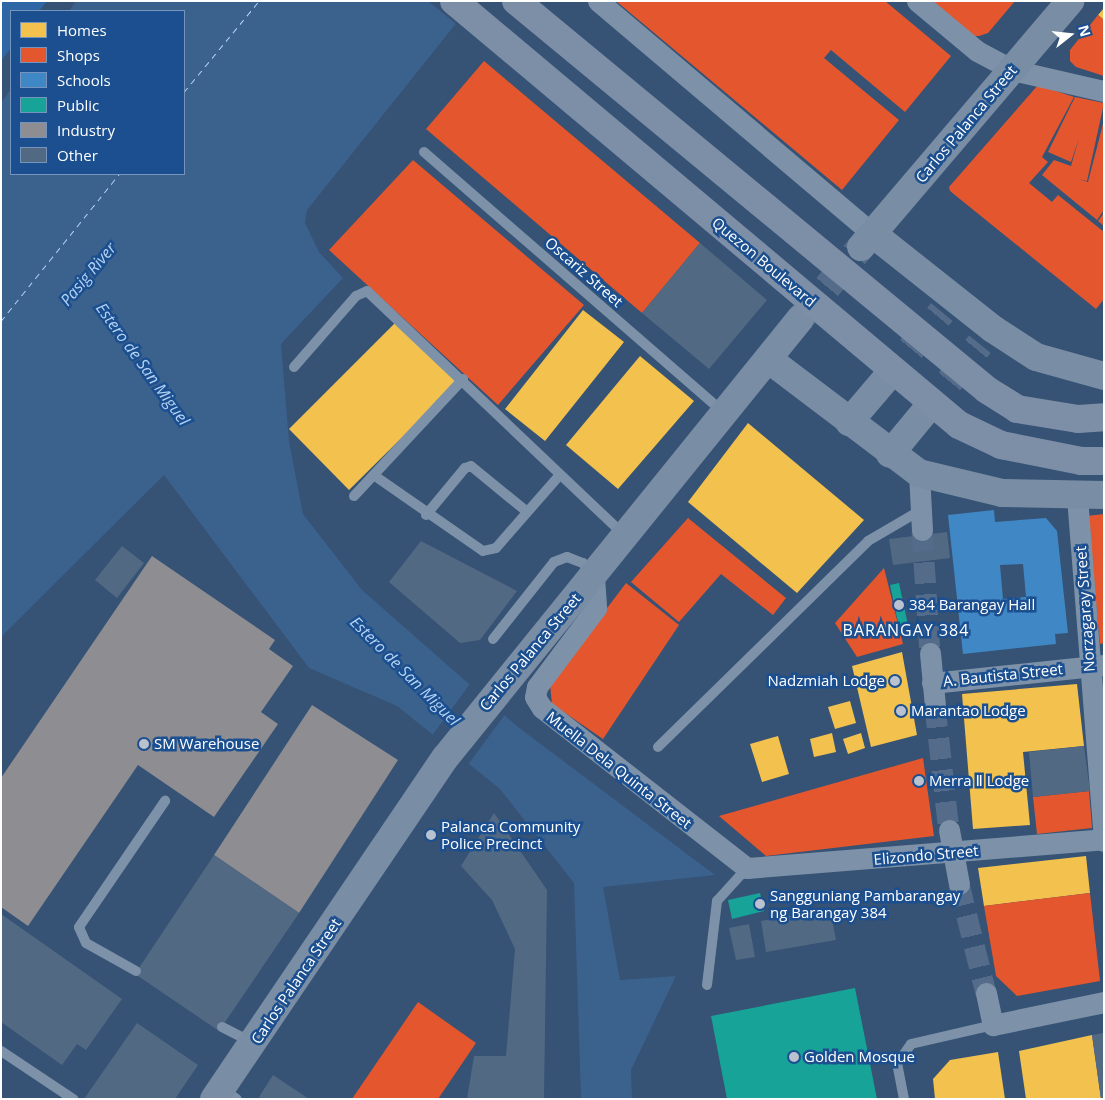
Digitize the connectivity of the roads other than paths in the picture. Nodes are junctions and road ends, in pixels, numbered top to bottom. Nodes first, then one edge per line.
1 (454, 1) edge
2 (516, 1) edge
3 (598, 1) edge
4 (917, 1) edge
5 (1070, 1) edge
6 (1012, 70) junction
7 (1104, 91) edge
8 (424, 152) dead end
9 (867, 240) junction
10 (800, 319) tunnel mouth
11 (768, 359) junction
12 (294, 367) dead end
13 (1104, 376) edge
14 (464, 380) junction
15 (884, 381) tunnel mouth
16 (725, 414) junction
17 (923, 414) tunnel mouth
18 (1091, 418) edge
19 (849, 422) junction
20 (890, 454) junction
21 (1092, 461) edge
22 (919, 473) junction
23 (375, 476) junction
24 (558, 477) junction
25 (1104, 494) edge
26 (354, 496) dead end
27 (1077, 497) junction
28 (920, 510) junction
29 (526, 511) junction
30 (426, 515) junction
31 (922, 530) tunnel mouth
32 (625, 536) junction
33 (594, 577) junction
34 (494, 639) dead end
35 (930, 653) tunnel mouth
36 (1096, 666) edge
37 (932, 683) junction
38 (935, 706) tunnel mouth
39 (658, 747) dead end
40 (165, 801) dead end
41 (949, 830) tunnel mouth
42 (1104, 839) edge
43 (952, 853) junction
44 (747, 868) junction
45 (959, 884) tunnel mouth
46 (136, 971) dead end
47 (707, 986) dead end
48 (986, 994) tunnel mouth
49 (1104, 1002) edge
50 (993, 1025) junction
51 (222, 1027) dead end
52 (254, 1044) junction
53 (1, 1051) edge
54 (224, 1095) edge
55 (73, 1099) edge
56 (904, 1099) edge

1 - 21 main road, Quezon Boulevard
2 - 18 main road
3 - 9 street
4 - 6 street
5 - 6 street, Carlos Palanca Street
6 - 7 street
6 - 9 street, Carlos Palanca Street
8 - 16 lane, Oscariz Street
9 - 13 street
10 - 11 street, Carlos Palanca Street
11 - 16 street, Carlos Palanca Street
11 - 19 street
12 - 14 lane
14 - 23 lane
14 - 24 lane
15 - 19 street
16 - 32 street, Carlos Palanca Street
17 - 20 street
19 - 20 street
20 - 22 street
22 - 27 street
22 - 28 street
23 - 26 lane
23 - 30 lane
24 - 29 lane
24 - 32 lane
25 - 27 street
27 - 36 street, Norzagaray Street
28 - 31 street
28 - 39 lane
29 - 30 lane
29 - 30 lane
32 - 33 street, Carlos Palanca Street
33 - 34 lane
33 - 44 street, Muella Dela Quinta Street
33 - 52 street, Carlos Palanca Street
35 - 37 street
36 - 37 street, A. Bautista Street
36 - 42 street, Norzagaray Street
37 - 38 street
40 - 46 lane
41 - 43 street
42 - 43 street, Elizondo Street
43 - 44 street, Elizondo Street
43 - 45 street
44 - 47 lane
48 - 50 street
49 - 50 street
50 - 56 lane
51 - 52 lane
52 - 54 street, Carlos Palanca Street
53 - 55 lane

